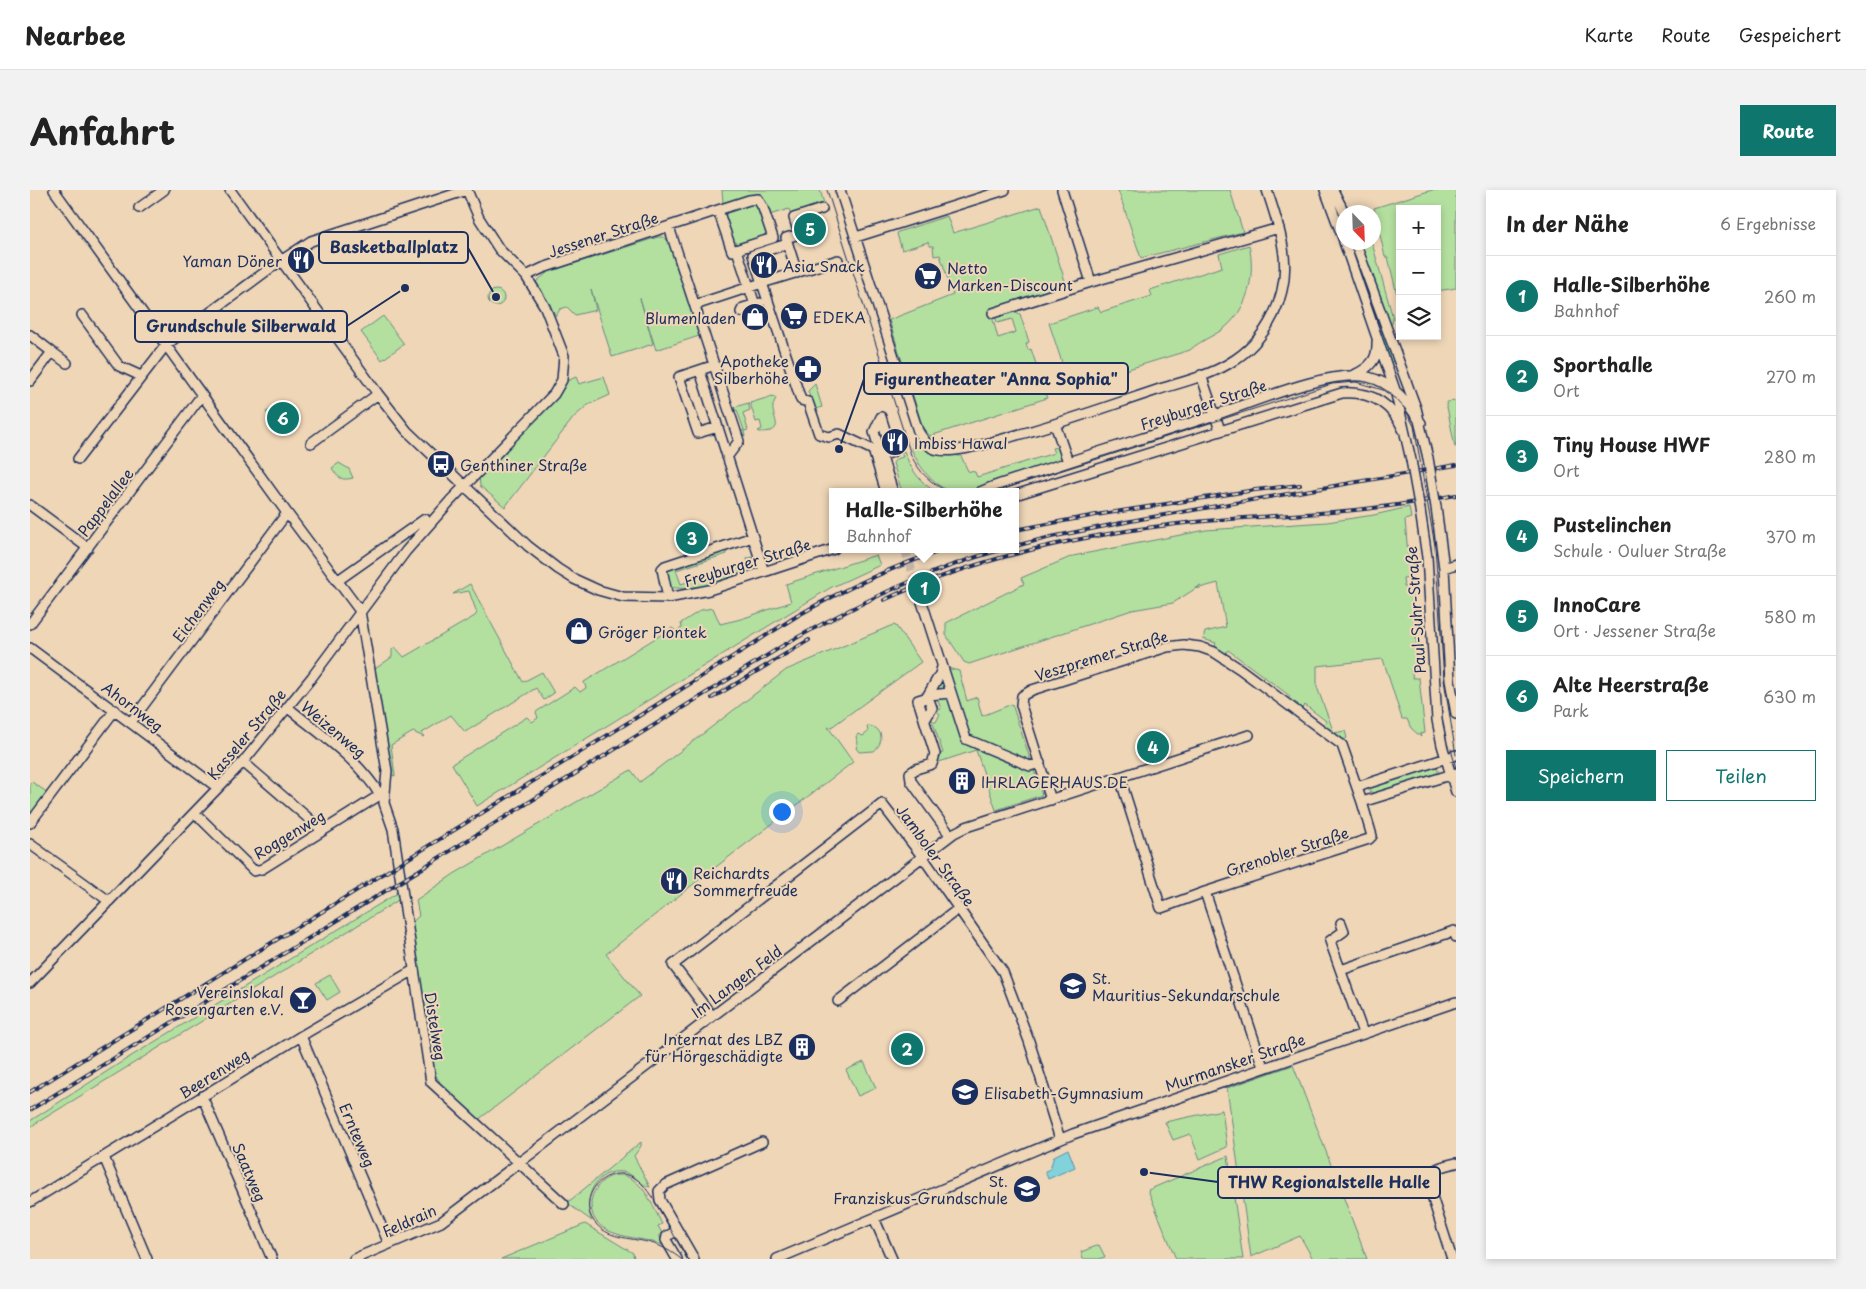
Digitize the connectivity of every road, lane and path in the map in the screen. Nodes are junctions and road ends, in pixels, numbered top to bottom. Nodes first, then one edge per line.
1 (54, 190) edge
2 (164, 190) edge
3 (230, 190) edge
4 (467, 190) edge
5 (840, 190) edge
6 (1005, 190) edge
7 (1062, 190) edge
8 (1267, 190) edge
9 (1325, 190) edge
10 (1333, 190) edge
11 (1340, 205) edge
12 (139, 208) dead end
13 (822, 209) dead end
14 (718, 210) junction
15 (1336, 220) edge
16 (669, 227) junction
17 (1279, 228) junction
18 (856, 237) junction
19 (787, 244) junction
20 (737, 250) junction
21 (1347, 250) edge
22 (1359, 250) edge
23 (838, 260) dead end
24 (281, 261) junction
25 (797, 272) junction
26 (526, 276) junction
27 (1091, 282) junction
28 (762, 283) junction
29 (749, 288) junction
30 (766, 297) junction
31 (752, 300) junction
32 (695, 305) junction
33 (741, 312) dead end
34 (992, 313) dead end
35 (82, 314) dead end
36 (30, 335) edge
37 (1377, 336) junction
38 (166, 345) junction
39 (52, 352) junction
40 (67, 363) dead end
41 (715, 365) junction
42 (700, 371) junction
43 (1201, 375) junction
44 (141, 376) junction
45 (1353, 376) junction
46 (30, 381) edge
47 (1395, 390) junction
48 (378, 394) junction
49 (202, 395) junction
50 (1215, 415) junction
51 (1421, 423) junction
52 (1056, 424) junction
53 (718, 427) junction
54 (1220, 430) junction
55 (1404, 431) junction
56 (310, 442) dead end
57 (879, 457) junction
58 (727, 458) junction
59 (78, 459) dead end
60 (1068, 462) junction
61 (465, 486) junction
62 (885, 488) edge
63 (892, 488) edge
64 (992, 488) edge
65 (1019, 494) edge
66 (30, 505) edge
67 (288, 513) junction
68 (425, 518) dead end
69 (753, 537) junction
70 (88, 548) junction
71 (829, 551) edge
72 (1456, 564) edge
73 (1444, 568) junction
74 (764, 572) junction
75 (337, 581) junction
76 (668, 598) junction
77 (922, 602) tunnel mouth
78 (360, 611) junction
79 (30, 624) edge
80 (30, 648) edge
81 (942, 666) junction
82 (951, 693) junction
83 (287, 707) junction
84 (115, 710) junction
85 (1456, 714) edge
86 (925, 720) dead end
87 (131, 722) junction
88 (1250, 735) dead end
89 (1456, 755) edge
90 (1446, 758) junction
91 (244, 762) junction
92 (1040, 763) junction
93 (1453, 773) edge
94 (1120, 778) junction
95 (1357, 787) junction
96 (218, 788) junction
97 (1456, 792) edge
98 (381, 796) junction
99 (1051, 800) junction
100 (1362, 802) junction
101 (195, 813) junction
102 (30, 823) edge
103 (322, 830) junction
104 (950, 835) junction
105 (30, 844) edge
106 (922, 856) junction
107 (1206, 892) junction
108 (110, 901) junction
109 (958, 908) junction
110 (1341, 923) dead end
111 (1456, 937) edge
112 (414, 970) junction
113 (1341, 970) junction
114 (30, 983) edge
115 (838, 1001) dead end
116 (1456, 1002) edge
117 (712, 1016) junction
118 (1363, 1033) junction
119 (301, 1036) junction
120 (1263, 1067) junction
121 (202, 1096) junction
122 (1060, 1139) junction
123 (762, 1142) dead end
124 (104, 1157) junction
125 (519, 1163) junction
126 (1456, 1163) edge
127 (30, 1202) edge
128 (564, 1204) dead end
129 (874, 1218) junction
130 (678, 1230) junction
131 (389, 1244) junction
132 (147, 1259) edge
133 (272, 1259) edge
134 (354, 1259) edge
135 (677, 1259) edge
136 (694, 1259) edge
137 (777, 1259) edge
138 (892, 1259) edge
139 (1452, 1259) edge

1 - 38 street
2 - 12 street
3 - 24 street, Freyburger Straße
4 - 24 street
4 - 26 street
5 - 18 street
6 - 18 street
7 - 27 street
8 - 17 street
9 - 15 street, Paul-Suhr-Straße
10 - 11 street
13 - 19 street
14 - 16 street, Jessener Straße
14 - 20 street
14 - 20 street, Jessener Straße
16 - 26 street, Jessener Straße
16 - 32 street
17 - 27 street
17 - 43 street
18 - 52 street
19 - 25 street
19 - 28 street
20 - 29 street
21 - 37 street, Paul-Suhr-Straße
22 - 51 street, Paul-Suhr-Straße
23 - 25 street
24 - 38 street
24 - 48 street, Freyburger Straße
25 - 28 street
26 - 61 street
27 - 34 street
28 - 29 street
28 - 30 street
29 - 31 street
29 - 32 street
30 - 31 street
30 - 57 street
31 - 33 street
32 - 41 street
35 - 44 street
36 - 39 street
37 - 45 street
37 - 47 street, Paul-Suhr-Straße
38 - 44 street
38 - 49 street
39 - 40 street
39 - 46 street
41 - 42 street
41 - 58 street
42 - 53 street
42 - 53 street
43 - 50 street
43 - 52 street
44 - 59 street
45 - 47 street, Freyburger Straße
45 - 50 street, Freyburger Straße
47 - 51 street, Freyburger Straße
47 - 55 street, Paul-Suhr-Straße
48 - 56 street
48 - 61 street, Freyburger Straße
49 - 67 street
49 - 70 street, Pappelallee
50 - 54 street
50 - 60 street, Freyburger Straße
51 - 73 street, Paul-Suhr-Straße, bridge
52 - 60 street
53 - 58 street
54 - 55 street, Freyburger Straße
54 - 65 street, Freyburger Straße
55 - 90 street, Paul-Suhr-Straße, bridge
57 - 62 street
57 - 63 street
58 - 69 street
60 - 64 street, Freyburger Straße
61 - 76 street, Freyburger Straße
61 - 78 street, Kasseler Straße
66 - 70 street
67 - 75 street
67 - 87 street, Eichenweg
68 - 75 street
69 - 74 street
69 - 76 street, Freyburger Straße
70 - 79 street, Pappelallee
71 - 74 street, Freyburger Straße
72 - 73 street
73 - 85 street, Paul-Suhr-Straße
74 - 76 street, Freyburger Straße
75 - 78 street
77 - 81 street
78 - 83 street, Kasseler Straße
78 - 98 street
80 - 84 street, Ahornweg
81 - 82 street
81 - 82 street
82 - 92 street
83 - 91 street, Kasseler Straße
83 - 98 street, Weizenweg
84 - 87 street, Ahornweg
84 - 102 street
86 - 104 street
87 - 96 street, Ahornweg
88 - 94 street, Im Langen Feld
89 - 90 street
90 - 93 street, Paul-Suhr-Straße
90 - 95 street
91 - 96 street, Kasseler Straße
91 - 103 street
92 - 95 street, Veszpremer Straße
92 - 99 street, Veszpremer Straße
93 - 97 street
93 - 100 street
94 - 99 street, Im Langen Feld
94 - 107 street, Grenobler Straße
95 - 100 street, Veszpremer Straße
96 - 101 street, Kasseler Straße
98 - 103 street, Roggenweg
98 - 112 street, Distelweg
99 - 104 street, Im Langen Feld
100 - 107 street, Grenobler Straße
101 - 103 street, Roggenweg
101 - 108 street, Kasseler Straße
104 - 106 street, Im Langen Feld
105 - 108 street
106 - 109 street, Jamboler Straße
106 - 117 street, Im Langen Feld
106 - 117 street, Jamboler Straße
107 - 120 street
108 - 114 street, Kasseler Straße
109 - 115 street
109 - 122 street, Jamboler Straße
110 - 113 street
111 - 113 street
112 - 119 street, Beerenweg
112 - 125 street, Distelweg
113 - 118 street
116 - 118 street, Murmansker Straße
117 - 125 street, Im Langen Feld
118 - 120 street, Murmansker Straße
119 - 121 street, Beerenweg
119 - 131 street, Ernteweg
120 - 122 street, Murmansker Straße
121 - 124 street, Beerenweg
121 - 133 street, Saatweg
122 - 129 street, Murmansker Straße
123 - 130 street
124 - 127 street, Beerenweg
124 - 132 street
125 - 128 street, Distelweg
125 - 131 street, Feldrain
126 - 139 street
129 - 137 street, Murmansker Straße
129 - 138 street
130 - 135 street
130 - 136 street
131 - 134 street, Feldrain

